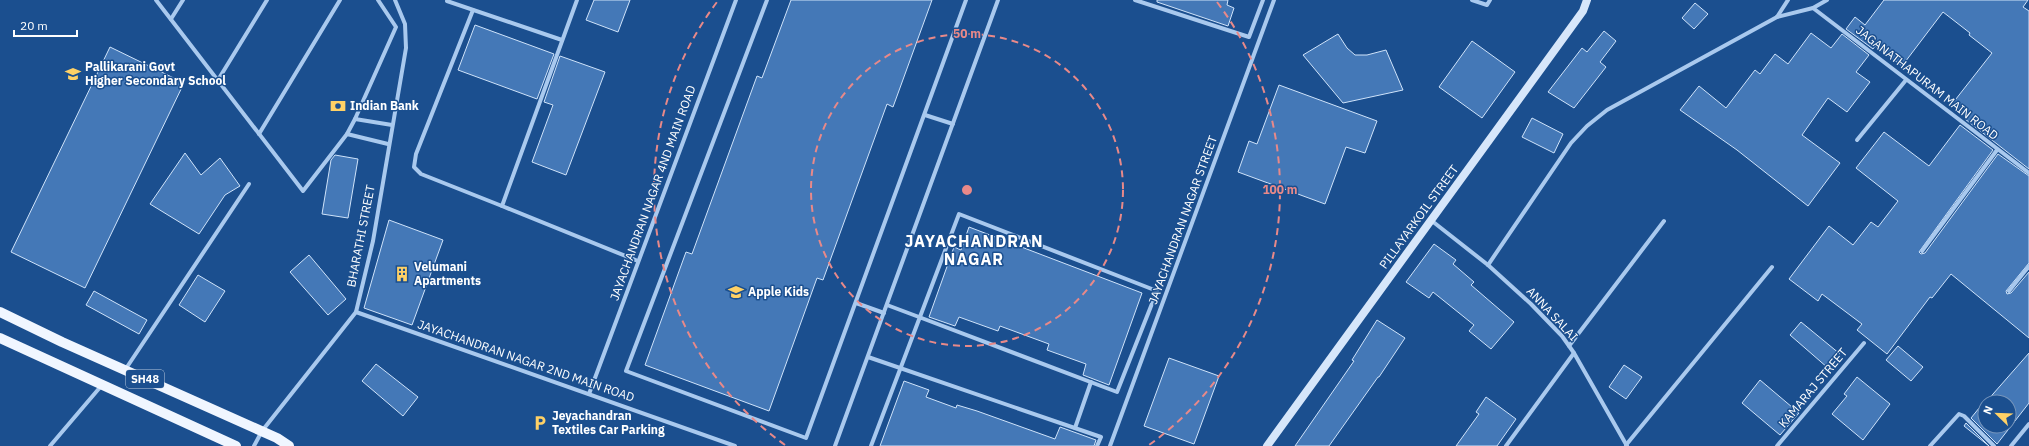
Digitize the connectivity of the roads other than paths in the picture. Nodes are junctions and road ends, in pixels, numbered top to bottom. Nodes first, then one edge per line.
1 (156, 0) edge
2 (183, 0) edge
3 (267, 0) edge
4 (340, 0) edge
5 (378, 0) edge
6 (395, 0) edge
7 (447, 0) edge
8 (577, 0) edge
9 (736, 0) edge
10 (767, 0) edge
11 (966, 0) edge
12 (998, 0) edge
13 (1135, 0) edge
14 (1263, 0) edge
15 (1274, 0) edge
16 (1472, 0) edge
17 (1490, 0) edge
18 (1587, 0) edge
19 (1788, 0) edge
20 (1827, 0) edge
21 (1813, 8) junction
22 (473, 10) junction
23 (1777, 17) junction
24 (171, 19) junction
25 (562, 40) junction
26 (218, 80) junction
27 (1906, 80) junction
28 (924, 115) junction
29 (355, 119) junction
30 (953, 124) junction
31 (392, 125) junction
32 (259, 134) junction
33 (347, 134) junction
34 (1857, 140) dead end
35 (388, 144) junction
36 (1996, 150) junction
37 (2029, 173) edge
38 (249, 184) dead end
39 (502, 206) junction
40 (1432, 221) junction
41 (1664, 221) dead end
42 (1922, 251) dead end
43 (638, 261) junction
44 (1488, 265) junction
45 (1772, 266) dead end
46 (2029, 266) edge
47 (2009, 291) dead end
48 (856, 303) junction
49 (887, 305) junction
50 (0, 312) edge
51 (356, 312) junction
52 (884, 313) junction
53 (919, 317) junction
54 (0, 338) edge
55 (1864, 343) dead end
56 (1569, 346) junction
57 (1574, 353) junction
58 (868, 357) junction
59 (900, 368) junction
60 (125, 370) junction
61 (1091, 382) junction
62 (102, 385) junction
63 (589, 394) junction
64 (2029, 424) edge
65 (1075, 428) junction
66 (262, 431) junction
67 (1627, 445) edge
68 (50, 446) edge
69 (236, 446) edge
70 (254, 446) edge
71 (289, 446) edge
72 (735, 446) edge
73 (835, 446) edge
74 (871, 446) edge
75 (1097, 446) edge
76 (1110, 446) edge
77 (1267, 446) edge
78 (1506, 446) edge
79 (1777, 446) edge
80 (1930, 446) edge
81 (1994, 446) edge
82 (2011, 446) edge

1 - 24 street
2 - 24 street
3 - 26 street
4 - 32 street
5 - 29 street
6 - 31 street, BHARATHI STREET
7 - 22 street
8 - 25 street
9 - 43 street, JAYACHANDRAN NAGAR 4ND MAIN ROAD
10 - 48 street
11 - 28 street
12 - 30 street
13 - 14 street
15 - 76 street, JAYACHANDRAN NAGAR STREET
16 - 17 street
18 - 40 street, PILLAYARKOIL STREET
19 - 23 street
20 - 21 street
21 - 23 street
21 - 27 street, JAGANATHAPURAM MAIN ROAD
22 - 25 street
22 - 39 street
23 - 44 street
24 - 26 street
25 - 39 street
26 - 32 street
27 - 34 street
27 - 36 street, JAGANATHAPURAM MAIN ROAD
28 - 30 street
28 - 48 street
29 - 31 street
29 - 33 street
30 - 49 street
31 - 35 street, BHARATHI STREET
32 - 33 street
33 - 35 street
35 - 51 street, BHARATHI STREET
36 - 37 street, JAGANATHAPURAM MAIN ROAD
36 - 42 street
38 - 60 street
39 - 43 street
40 - 44 street, ANNA SALAI
40 - 77 street, PILLAYARKOIL STREET
41 - 56 street
43 - 63 street, JAYACHANDRAN NAGAR 4ND MAIN ROAD
44 - 56 street, ANNA SALAI
45 - 67 street
46 - 47 street
48 - 52 street
49 - 52 street
49 - 53 street
50 - 60 main road, SH48
51 - 63 street, JAYACHANDRAN NAGAR 2ND MAIN ROAD
51 - 66 street, BHARATHI STREET
52 - 58 street
53 - 59 street
53 - 61 street
53 - 61 street
54 - 62 main road, SH48
55 - 79 street, KAMARAJ STREET
56 - 57 street, ANNA SALAI
57 - 67 street, ANNA SALAI
57 - 78 street
58 - 59 street
58 - 73 street
59 - 65 street
59 - 74 street
60 - 66 main road, SH48
61 - 65 street
62 - 68 street
62 - 69 main road, SH48
63 - 72 street, JAYACHANDRAN NAGAR 2ND MAIN ROAD
64 - 82 street
65 - 75 street
66 - 70 street, BHARATHI STREET
66 - 71 main road, SH48
80 - 81 street

